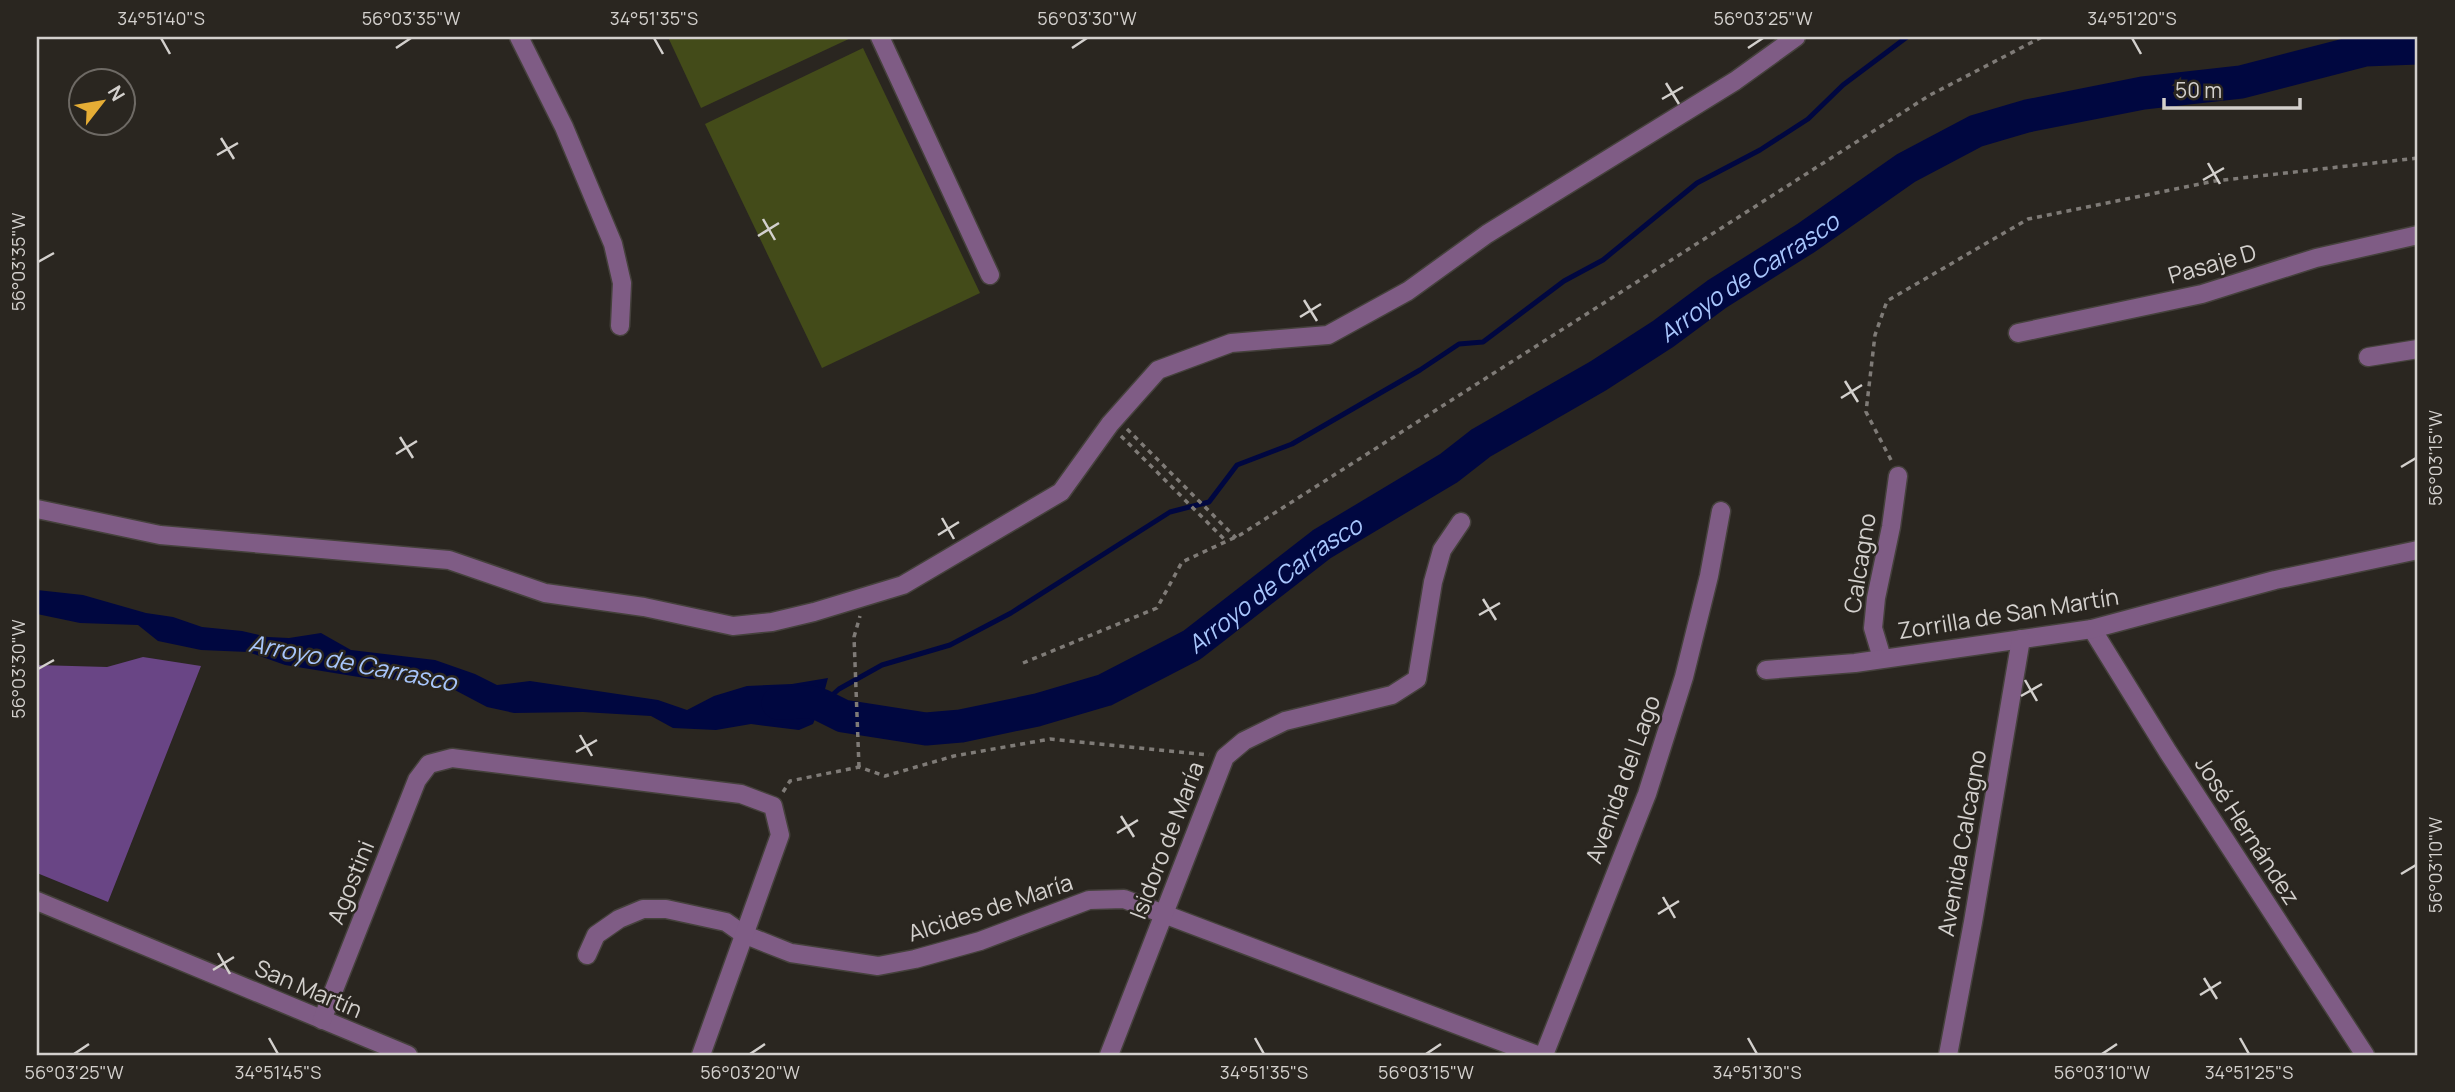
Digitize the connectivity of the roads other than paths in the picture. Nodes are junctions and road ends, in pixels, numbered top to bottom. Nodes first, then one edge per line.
1 (519, 37) edge
2 (880, 37) edge
3 (1796, 37) edge
4 (2418, 235) edge
5 (990, 275) dead end
6 (620, 326) dead end
7 (2018, 334) dead end
8 (2418, 349) edge
9 (2368, 357) dead end
10 (1898, 477) road end
11 (37, 509) edge
12 (1721, 511) dead end
13 (1461, 522) dead end
14 (2418, 550) edge
15 (2092, 629) junction
16 (2021, 639) junction
17 (1881, 658) junction
18 (1766, 670) dead end
19 (37, 901) edge
20 (1164, 912) junction
21 (743, 934) junction
22 (587, 955) dead end
23 (322, 1020) junction
24 (408, 1055) edge
25 (701, 1055) edge
26 (1109, 1055) edge
27 (1536, 1055) edge
28 (1544, 1055) edge
29 (1948, 1055) edge
30 (2365, 1055) edge

1 - 6 street
2 - 5 street
3 - 11 street
4 - 7 street, Pasaje D
8 - 9 street
10 - 17 street, Calcagno
12 - 28 street, Avenida del Lago
13 - 20 street, Isidoro de María
14 - 15 street, Zorrilla de San Martín
15 - 16 street, Zorrilla de San Martín
15 - 30 street, José Hernández
16 - 17 street, Zorrilla de San Martín
16 - 29 street, Avenida Calcagno
17 - 18 street, Zorrilla de San Martín
19 - 23 street, San Martín
20 - 21 street, Alcides de María
20 - 26 street, Isidoro de María
20 - 27 street, Alcides de María
21 - 22 street, Alcides de María
21 - 23 street, Agostini
21 - 25 street
23 - 24 street, San Martín

